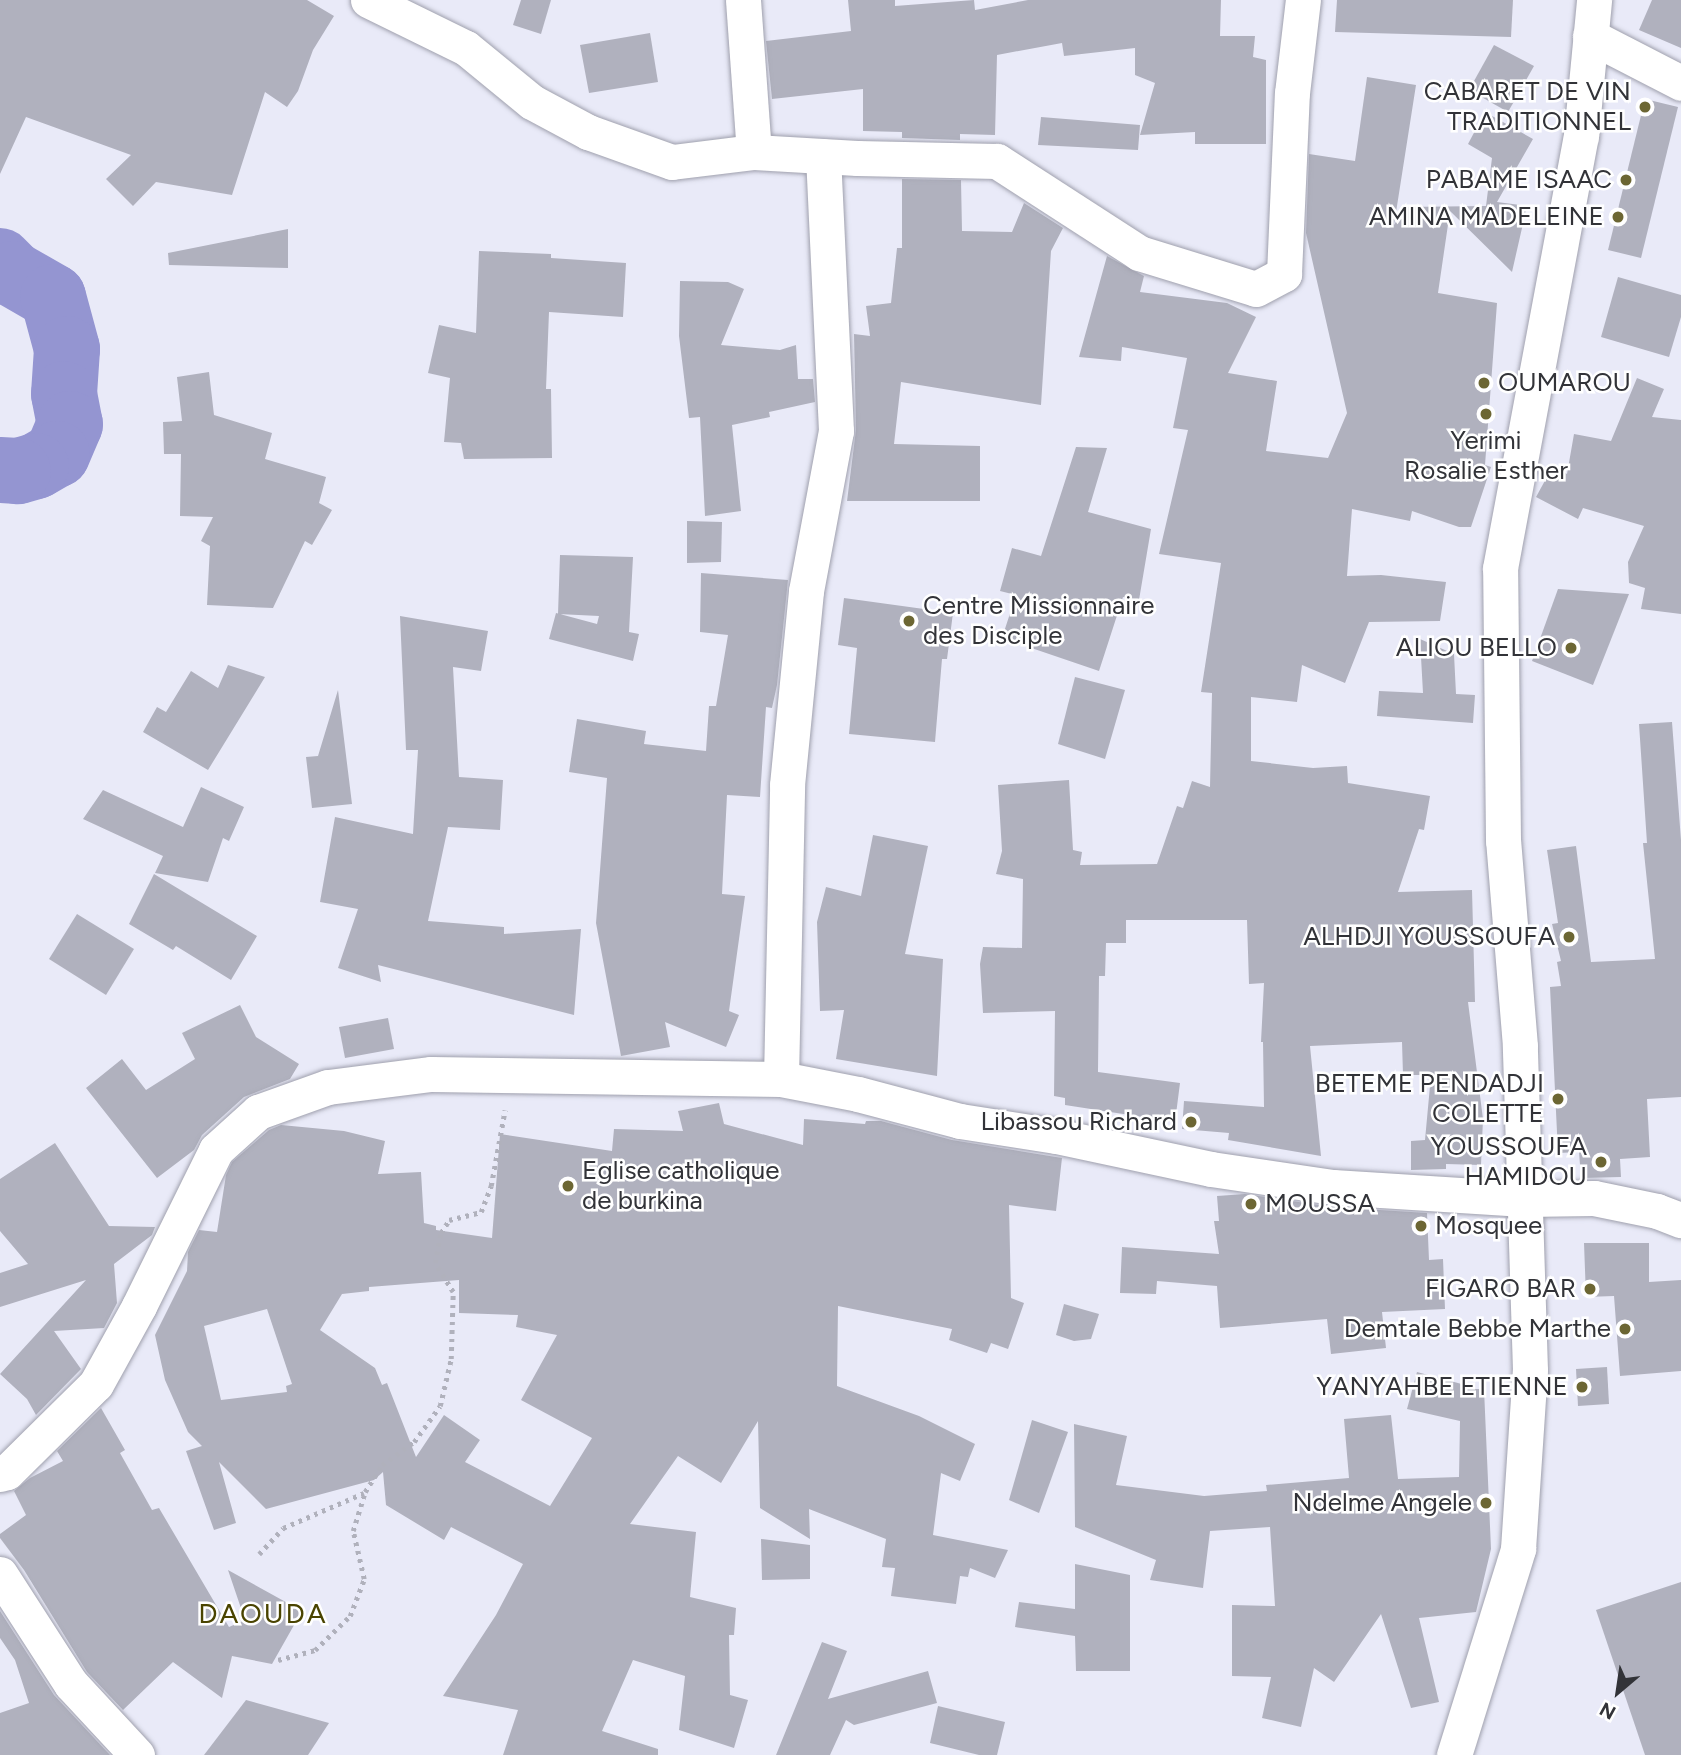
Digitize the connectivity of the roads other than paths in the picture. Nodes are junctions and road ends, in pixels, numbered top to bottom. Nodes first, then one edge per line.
1 (368, 0) edge
2 (743, 0) edge
3 (1303, 0) edge
4 (1594, 0) edge
5 (1590, 36) junction
6 (1681, 83) edge
7 (754, 152) junction
8 (823, 156) junction
9 (782, 1080) junction
10 (1524, 1199) junction
11 (1681, 1220) edge
12 (0, 1474) edge
13 (0, 1574) edge
14 (137, 1755) edge
15 (1454, 1755) edge

1 - 7 street
2 - 7 street
3 - 8 street
4 - 5 street
5 - 6 street
5 - 10 street
7 - 8 street
8 - 9 street
9 - 10 street
9 - 12 street
10 - 11 street
10 - 15 street
13 - 14 street

